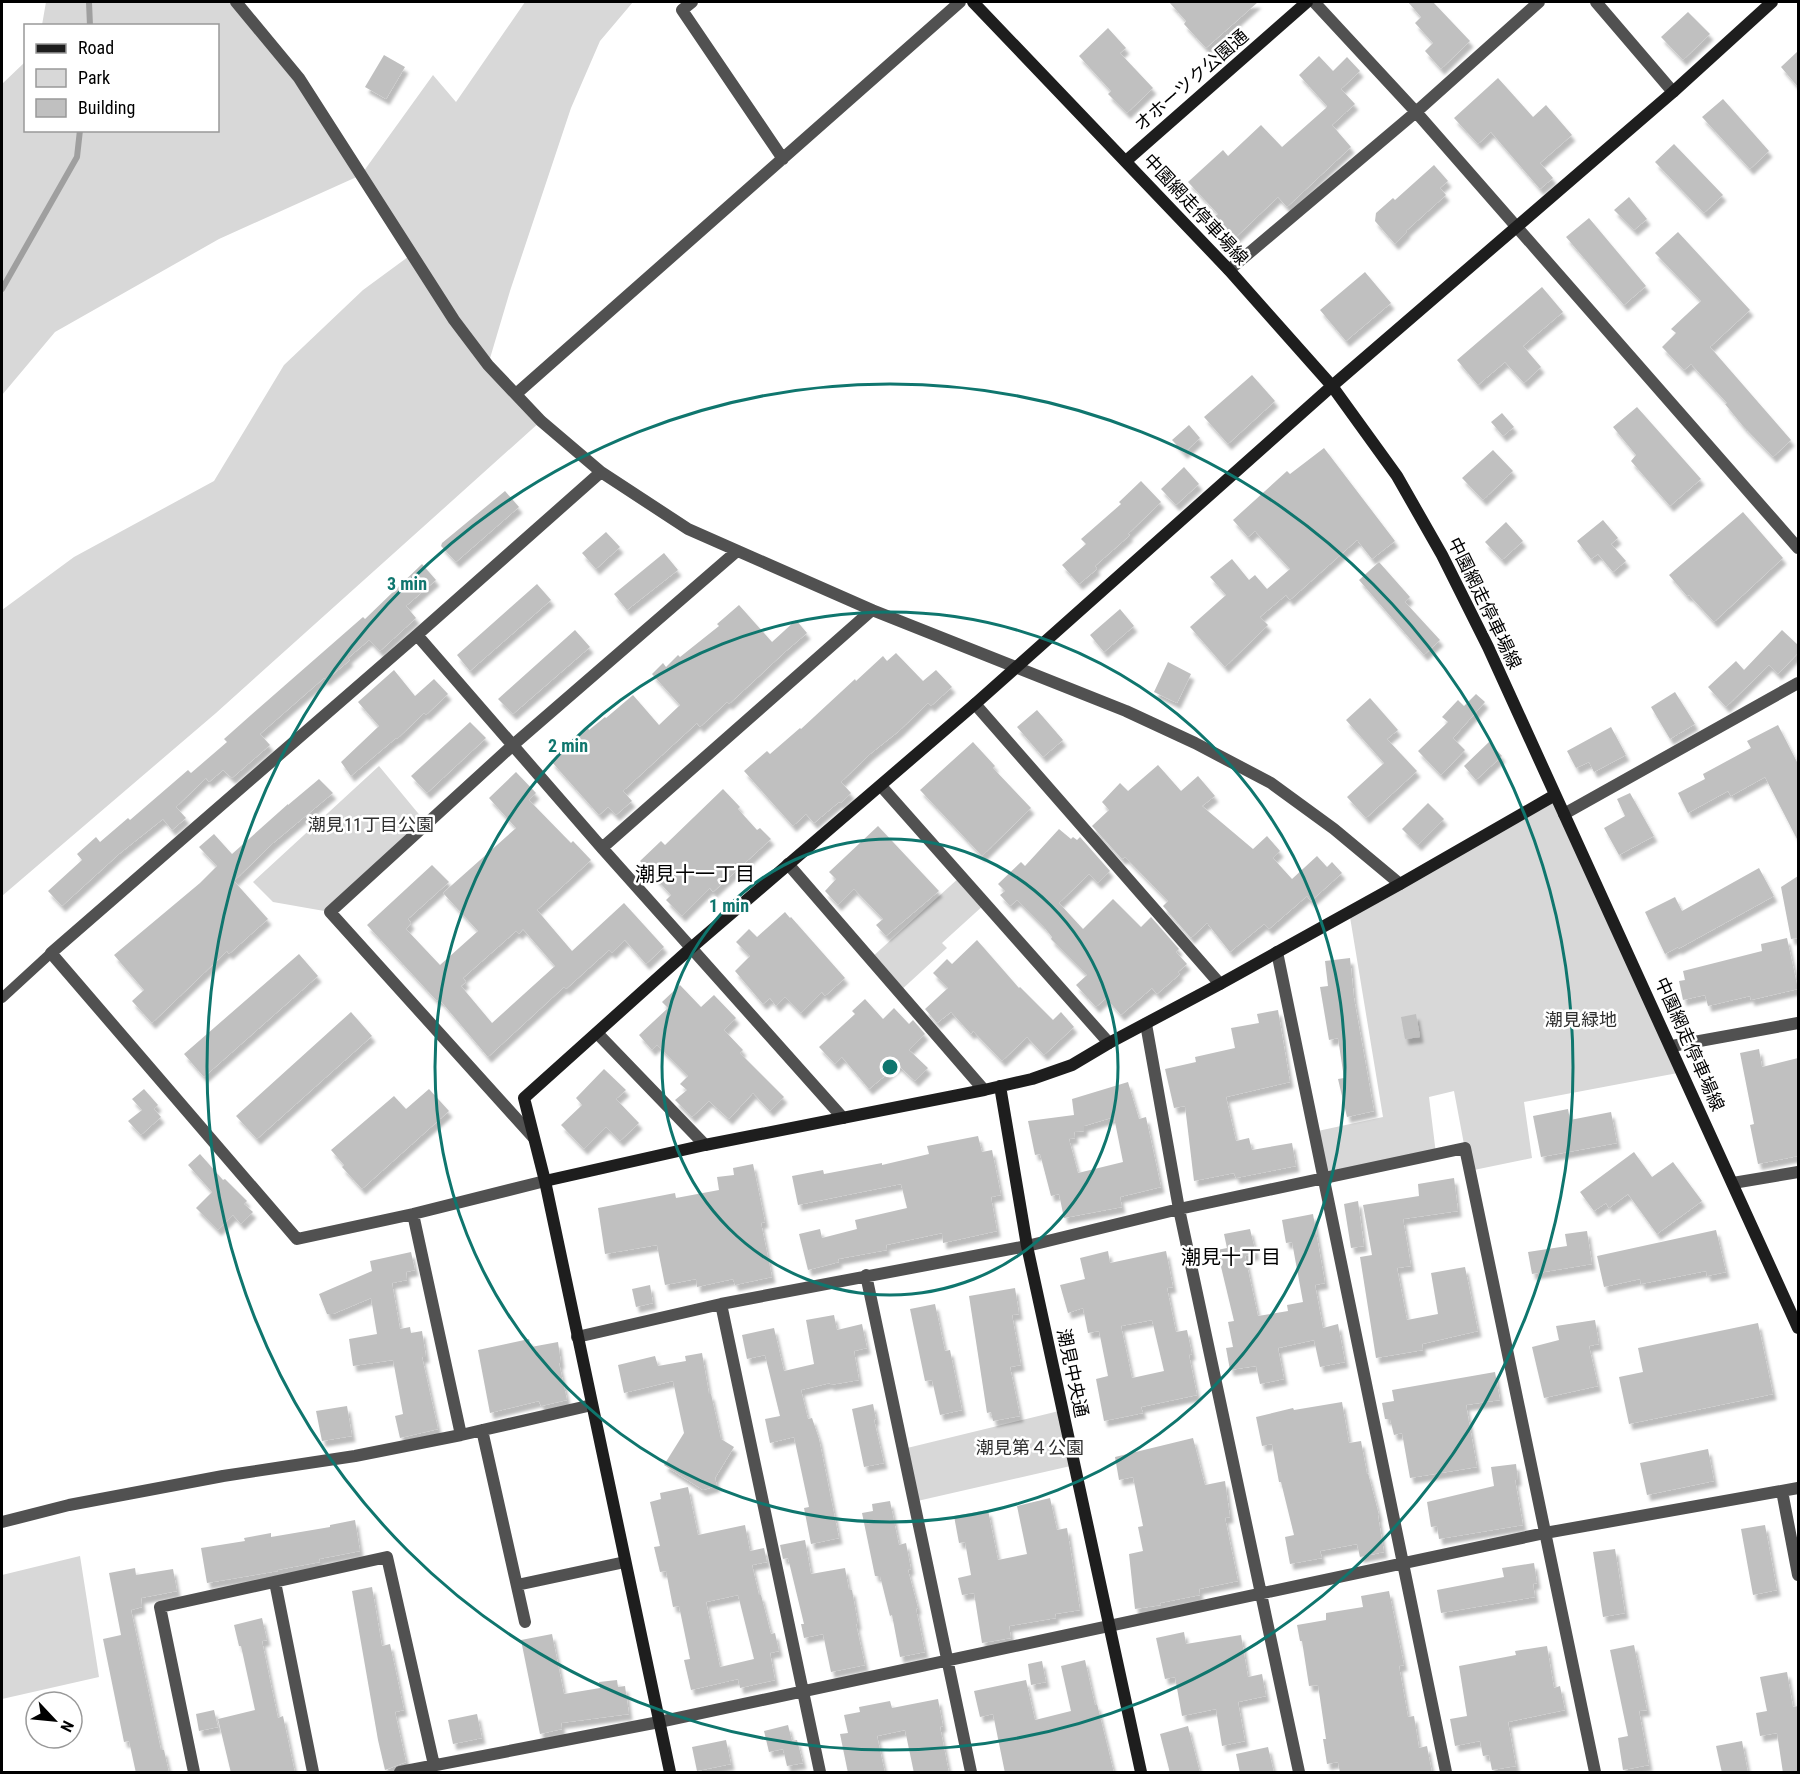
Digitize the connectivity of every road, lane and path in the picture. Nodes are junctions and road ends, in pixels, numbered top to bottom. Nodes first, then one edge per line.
1 (236, 2) edge
2 (692, 2) edge
3 (960, 2) edge
4 (972, 2) edge
5 (1307, 2) edge
6 (1314, 2) edge
7 (1539, 2) edge
8 (1596, 2) edge
9 (1772, 2) edge
10 (1673, 92) junction
11 (1416, 112) junction
12 (783, 159) junction
13 (1126, 161) junction
14 (1518, 227) junction
15 (1229, 270) junction
16 (1332, 386) junction
17 (516, 394) junction
18 (601, 472) junction
19 (1798, 548) edge
20 (737, 551) junction
21 (872, 610) junction
22 (417, 635) junction
23 (1016, 667) junction
24 (1798, 683) edge
25 (975, 704) junction
26 (513, 745) junction
27 (881, 786) junction
28 (1555, 795) junction
29 (1564, 814) junction
30 (602, 848) junction
31 (788, 864) junction
32 (1400, 884) junction
33 (691, 948) junction
34 (1277, 952) junction
35 (51, 953) junction
36 (1220, 984) junction
37 (2, 998) edge
38 (1798, 1023) edge
39 (1146, 1024) junction
40 (597, 1033) junction
41 (1109, 1043) junction
42 (1672, 1047) junction
43 (1000, 1086) junction
44 (984, 1090) junction
45 (843, 1119) junction
46 (533, 1137) junction
47 (705, 1145) junction
48 (1798, 1172) edge
49 (1322, 1178) junction
50 (545, 1181) junction
51 (1732, 1183) junction
52 (1179, 1209) junction
53 (413, 1214) junction
54 (1028, 1246) junction
55 (866, 1275) junction
56 (721, 1304) junction
57 (1797, 1323) edge
58 (577, 1337) junction
59 (592, 1405) junction
60 (482, 1430) junction
61 (461, 1435) junction
62 (1798, 1488) edge
63 (1782, 1491) junction
64 (2, 1522) edge
65 (1545, 1533) junction
66 (625, 1562) junction
67 (1402, 1565) junction
68 (1798, 1575) edge
69 (275, 1582) junction
70 (517, 1585) junction
71 (1262, 1595) junction
72 (525, 1622) dead end
73 (1109, 1627) junction
74 (947, 1660) junction
75 (802, 1691) junction
76 (659, 1722) junction
77 (434, 1765) junction
78 (194, 1773) edge
79 (313, 1773) edge
80 (400, 1773) edge
81 (669, 1773) edge
82 (820, 1773) edge
83 (970, 1773) edge
84 (1140, 1773) edge
85 (1299, 1773) edge
86 (1446, 1773) edge
87 (1595, 1773) edge

1 - 17 street
2 - 12 street
3 - 12 street
4 - 13 street, 中園網走停車場線
5 - 13 street, オホーツク公園通
6 - 11 street
7 - 11 street
8 - 10 street
9 - 10 street
10 - 14 street
11 - 14 street
11 - 15 street
12 - 17 street
13 - 15 street, 中園網走停車場線
14 - 16 street
14 - 19 street
15 - 16 street, 中園網走停車場線
16 - 23 street
16 - 28 street, 中園網走停車場線
17 - 18 street
18 - 20 street
18 - 22 street
20 - 21 street
20 - 26 street
21 - 23 street
21 - 30 street
22 - 26 street
22 - 35 street
23 - 25 street
23 - 32 street
24 - 29 street
25 - 27 street
25 - 36 street
26 - 30 street
26 - 46 street
27 - 31 street
27 - 41 street
28 - 29 street, 中園網走停車場線
28 - 32 street
29 - 42 street, 中園網走停車場線
30 - 33 street
31 - 33 street
31 - 44 street
32 - 34 street
33 - 40 street
33 - 45 street
34 - 36 street
34 - 49 street
35 - 37 lane
35 - 53 street
36 - 39 street
38 - 42 street
39 - 41 street
39 - 52 street
40 - 46 street
40 - 47 street
41 - 43 street
42 - 51 street, 中園網走停車場線
43 - 44 street
43 - 54 street, 潮見中央通
44 - 45 street
45 - 47 street
46 - 50 street
47 - 50 street
48 - 51 street
49 - 52 street
49 - 65 street
49 - 67 street
50 - 53 street
50 - 58 street
51 - 57 street, 中園網走停車場線
52 - 54 street
52 - 71 street
53 - 61 street
54 - 55 street
54 - 73 street, 潮見中央通
55 - 56 street
55 - 74 street
56 - 58 street
56 - 75 street
58 - 59 street
59 - 60 street
59 - 66 street
60 - 61 street
60 - 70 street
61 - 64 street
62 - 63 street
63 - 65 street
63 - 68 street
65 - 67 street
65 - 87 street
66 - 70 street
66 - 76 street
67 - 71 street
67 - 86 street
69 - 77 street
69 - 78 street
69 - 79 street
70 - 72 street
71 - 73 street
71 - 85 street
73 - 74 street
73 - 84 street, 潮見中央通
74 - 75 street
74 - 83 street
75 - 76 street
75 - 82 street
76 - 77 street
76 - 81 street
77 - 80 street

